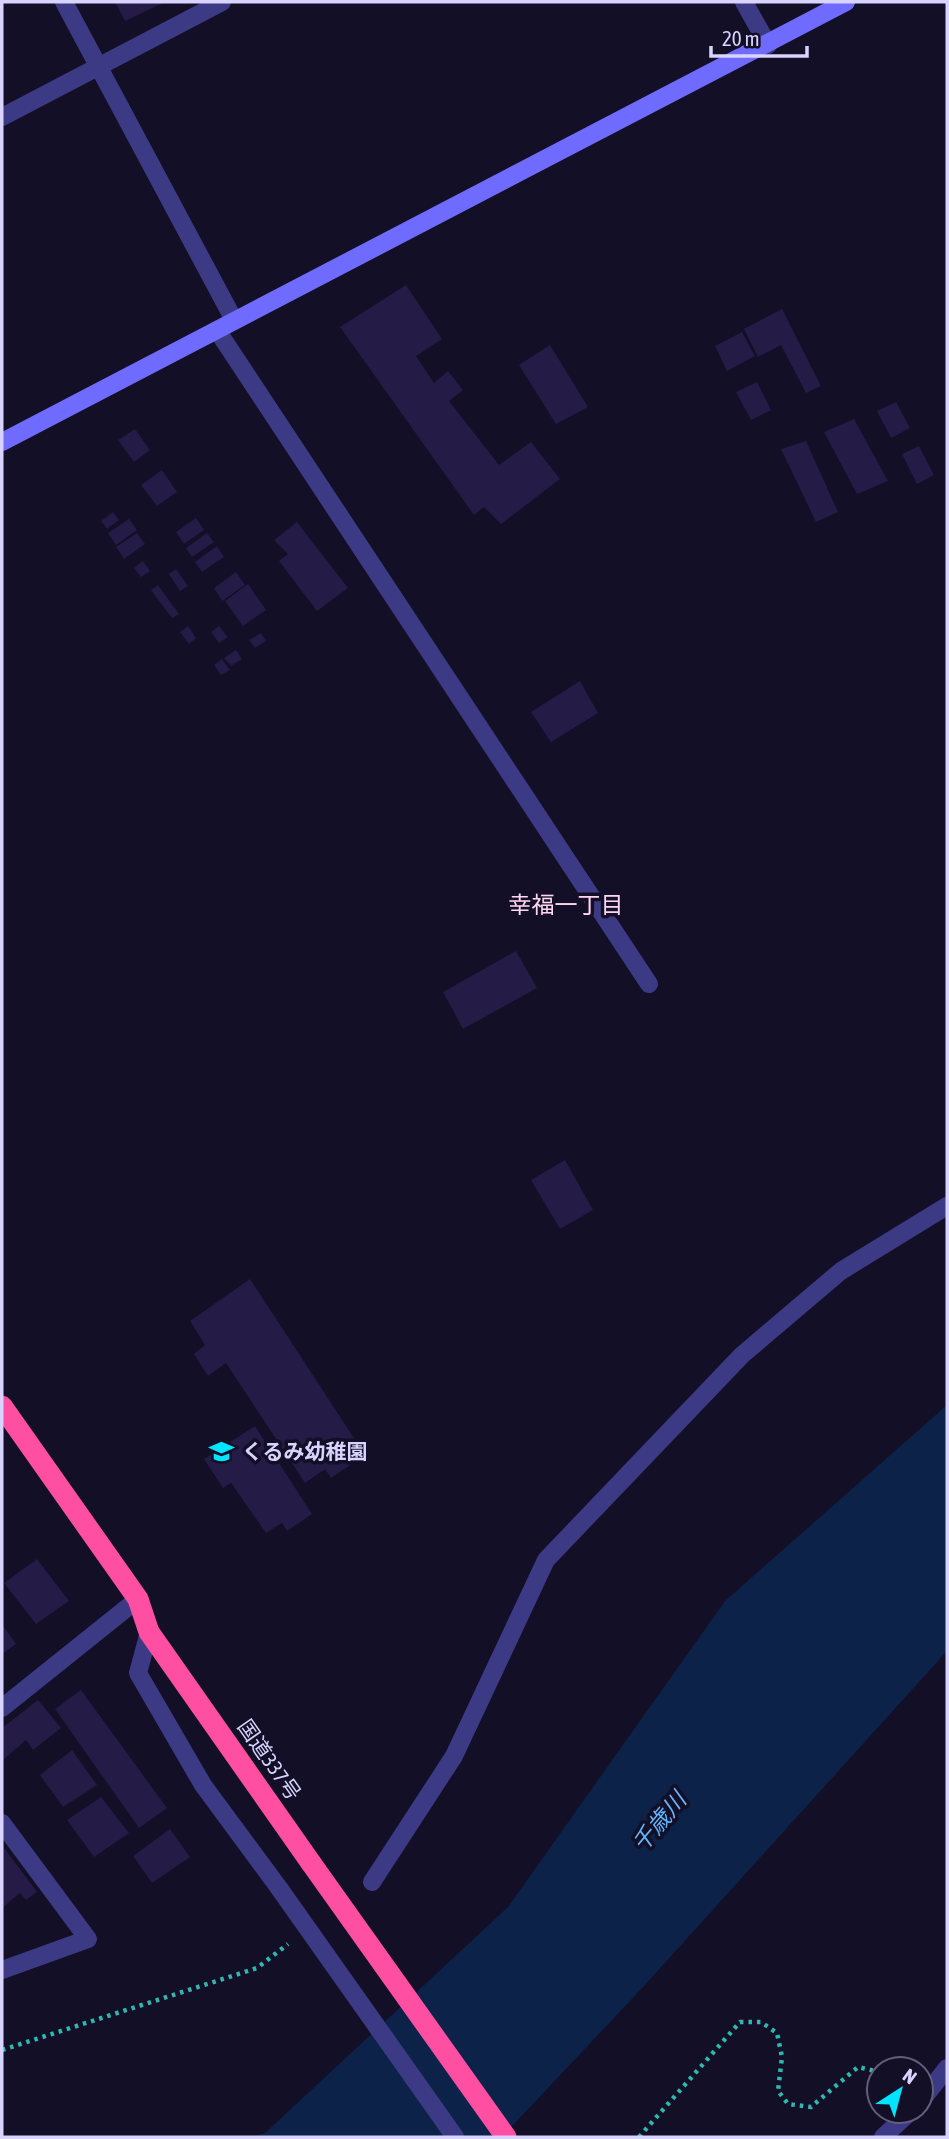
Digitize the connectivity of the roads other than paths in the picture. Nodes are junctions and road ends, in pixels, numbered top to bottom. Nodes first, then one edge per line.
1 (64, 2) edge
2 (222, 2) edge
3 (744, 2) edge
4 (846, 2) edge
5 (768, 45) junction
6 (98, 66) junction
7 (2, 117) edge
8 (234, 320) junction
9 (217, 330) junction
10 (2, 443) edge
11 (649, 984) dead end
12 (947, 1206) edge
13 (2, 1406) edge
14 (138, 1599) junction
15 (149, 1632) junction
16 (2, 1707) edge
17 (2, 1823) edge
18 (372, 1882) dead end
19 (2, 1970) edge
20 (947, 2068) edge
21 (935, 2083) edge
22 (896, 2125) edge
23 (456, 2137) edge
24 (506, 2137) edge
25 (883, 2137) edge

1 - 6 street
2 - 6 street
3 - 5 street
4 - 5 street
5 - 8 street
6 - 7 street
6 - 8 street
8 - 9 street
9 - 10 street
9 - 11 street
12 - 18 street
13 - 14 highway, 国道337号
14 - 15 highway, 国道337号
14 - 16 street
15 - 23 street, bridge
15 - 24 highway, 国道337号, bridge
17 - 19 street
20 - 21 street
22 - 25 street

